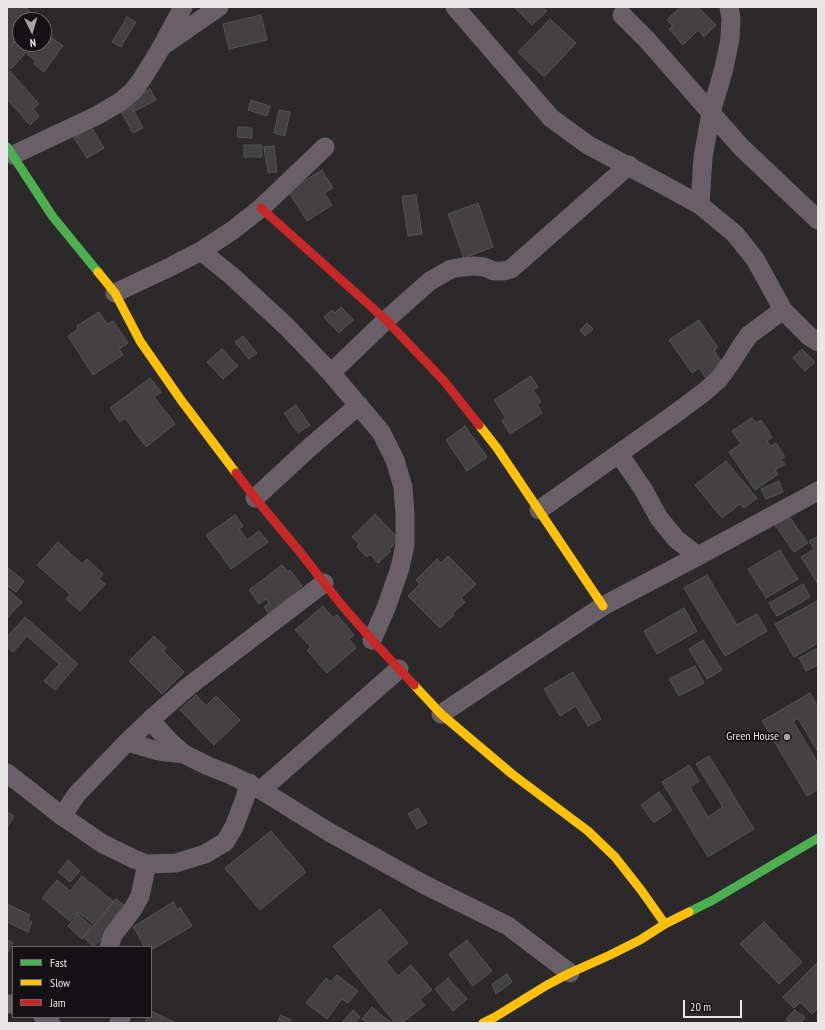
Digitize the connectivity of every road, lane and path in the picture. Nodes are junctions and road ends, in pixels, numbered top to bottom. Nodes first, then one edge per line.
1 (183, 7) edge
2 (219, 7) edge
3 (454, 7) edge
4 (729, 7) edge
5 (622, 15) dead end
6 (161, 48) junction
7 (710, 113) junction
8 (325, 146) dead end
9 (10, 151) edge
10 (629, 166) junction
11 (700, 205) junction
12 (261, 208) junction
13 (818, 220) edge
14 (201, 251) junction
15 (115, 293) junction
16 (783, 310) junction
17 (386, 320) junction
18 (818, 342) edge
19 (331, 373) junction
20 (359, 405) junction
21 (619, 454) junction
22 (818, 491) edge
23 (255, 498) junction
24 (539, 510) junction
25 (698, 556) junction
26 (324, 583) junction
27 (603, 606) junction
28 (372, 640) junction
29 (399, 670) junction
30 (441, 714) junction
31 (150, 720) junction
32 (127, 742) junction
33 (184, 754) junction
34 (7, 773) edge
35 (255, 787) junction
36 (62, 816) junction
37 (818, 838) edge
38 (147, 864) junction
39 (665, 924) junction
40 (109, 946) edge
41 (570, 973) junction
42 (484, 1023) edge

1 - 6 street
2 - 6 street
3 - 10 street
4 - 7 street
5 - 7 street
6 - 9 street
7 - 11 street
7 - 13 street
8 - 12 street
9 - 15 street
10 - 11 street
10 - 17 street
11 - 16 street
12 - 14 street
12 - 17 street
14 - 15 street
14 - 19 street
15 - 23 street
16 - 18 street
16 - 21 street
17 - 19 street
17 - 24 street
19 - 20 street
20 - 23 street
20 - 28 street
21 - 24 street
21 - 25 street
22 - 25 street
23 - 26 street
24 - 27 street
25 - 27 street
26 - 28 street
26 - 31 street
27 - 30 street
28 - 29 street
29 - 30 street
29 - 35 street
30 - 39 street
31 - 32 street
31 - 33 street
32 - 33 street
32 - 36 street
33 - 35 street
34 - 36 street
35 - 38 street
35 - 41 street
36 - 38 street
37 - 39 street
38 - 40 street
39 - 41 street
41 - 42 street

